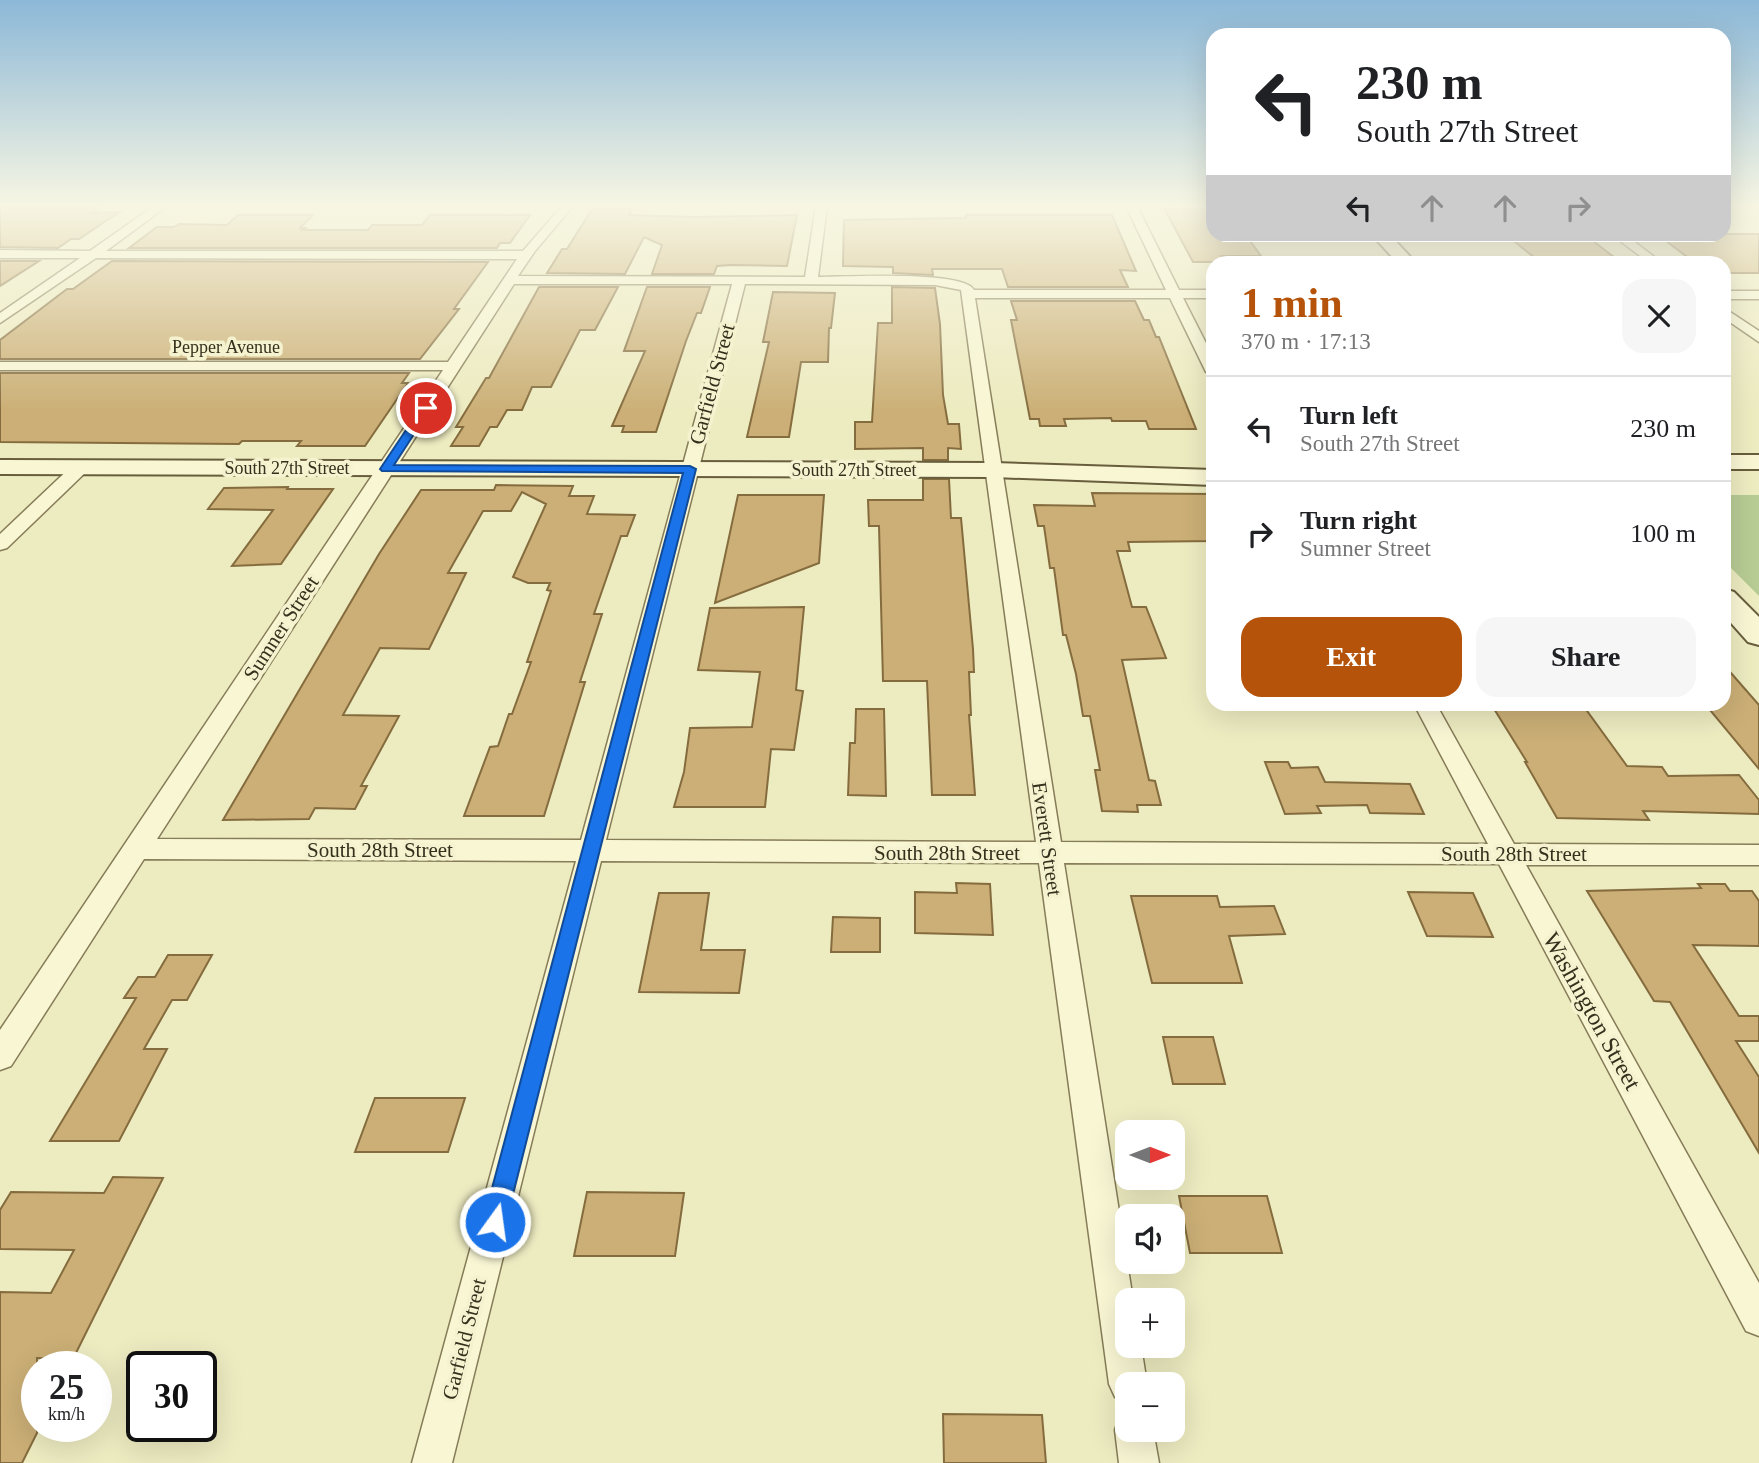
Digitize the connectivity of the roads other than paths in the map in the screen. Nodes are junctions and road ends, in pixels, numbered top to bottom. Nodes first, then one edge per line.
1 (64, 274) edge
2 (513, 274) edge
3 (812, 274) edge
4 (1164, 274) edge
5 (509, 280) junction
6 (739, 281) junction
7 (811, 281) junction
8 (970, 294) junction
9 (1174, 295) junction
10 (1206, 295) edge
11 (1731, 295) edge
12 (1759, 295) edge
13 (1731, 317) edge
14 (0, 318) edge
15 (1759, 338) edge
16 (1206, 358) edge
17 (0, 366) edge
18 (453, 366) junction
19 (1731, 462) edge
20 (1759, 462) edge
21 (1206, 463) edge
22 (0, 467) edge
23 (81, 467) junction
24 (386, 469) junction
25 (690, 469) junction
26 (995, 470) junction
27 (1206, 478) edge
28 (1731, 481) edge
29 (1759, 481) edge
30 (0, 544) edge
31 (1731, 605) edge
32 (1759, 635) edge
33 (1429, 711) edge
34 (135, 849) junction
35 (590, 851) junction
36 (1049, 853) junction
37 (1507, 854) junction
38 (1759, 855) edge
39 (0, 1056) edge
40 (1759, 1318) edge
41 (1126, 1372) edge
42 (1136, 1442) edge
43 (432, 1463) edge
44 (1139, 1463) edge

1 - 14 street
2 - 5 street, Sumner Street
3 - 7 street
4 - 9 street
5 - 6 street
5 - 18 street, Sumner Street
6 - 7 street
6 - 25 street, Garfield Street
7 - 8 street
8 - 9 street
8 - 26 street, Everett Street
9 - 10 street
9 - 16 street
11 - 12 street
13 - 15 street
17 - 18 street, Pepper Avenue
18 - 24 street, Sumner Street
19 - 20 main road
21 - 26 main road, South 27th Street
22 - 23 main road, South 27th Street
23 - 24 main road, South 27th Street
23 - 30 street
24 - 25 main road, South 27th Street
24 - 34 street, Sumner Street
25 - 26 main road, South 27th Street
25 - 35 street, Garfield Street
26 - 27 main road, South 27th Street
26 - 36 street, Everett Street
28 - 29 main road
31 - 32 main road
33 - 37 street, Washington Street
34 - 35 street, South 28th Street
34 - 39 street, Sumner Street
35 - 36 street, South 28th Street
35 - 43 street, Garfield Street
36 - 37 street, South 28th Street
36 - 41 street, Everett Street
37 - 38 street, South 28th Street
37 - 40 street, Washington Street
42 - 44 street

